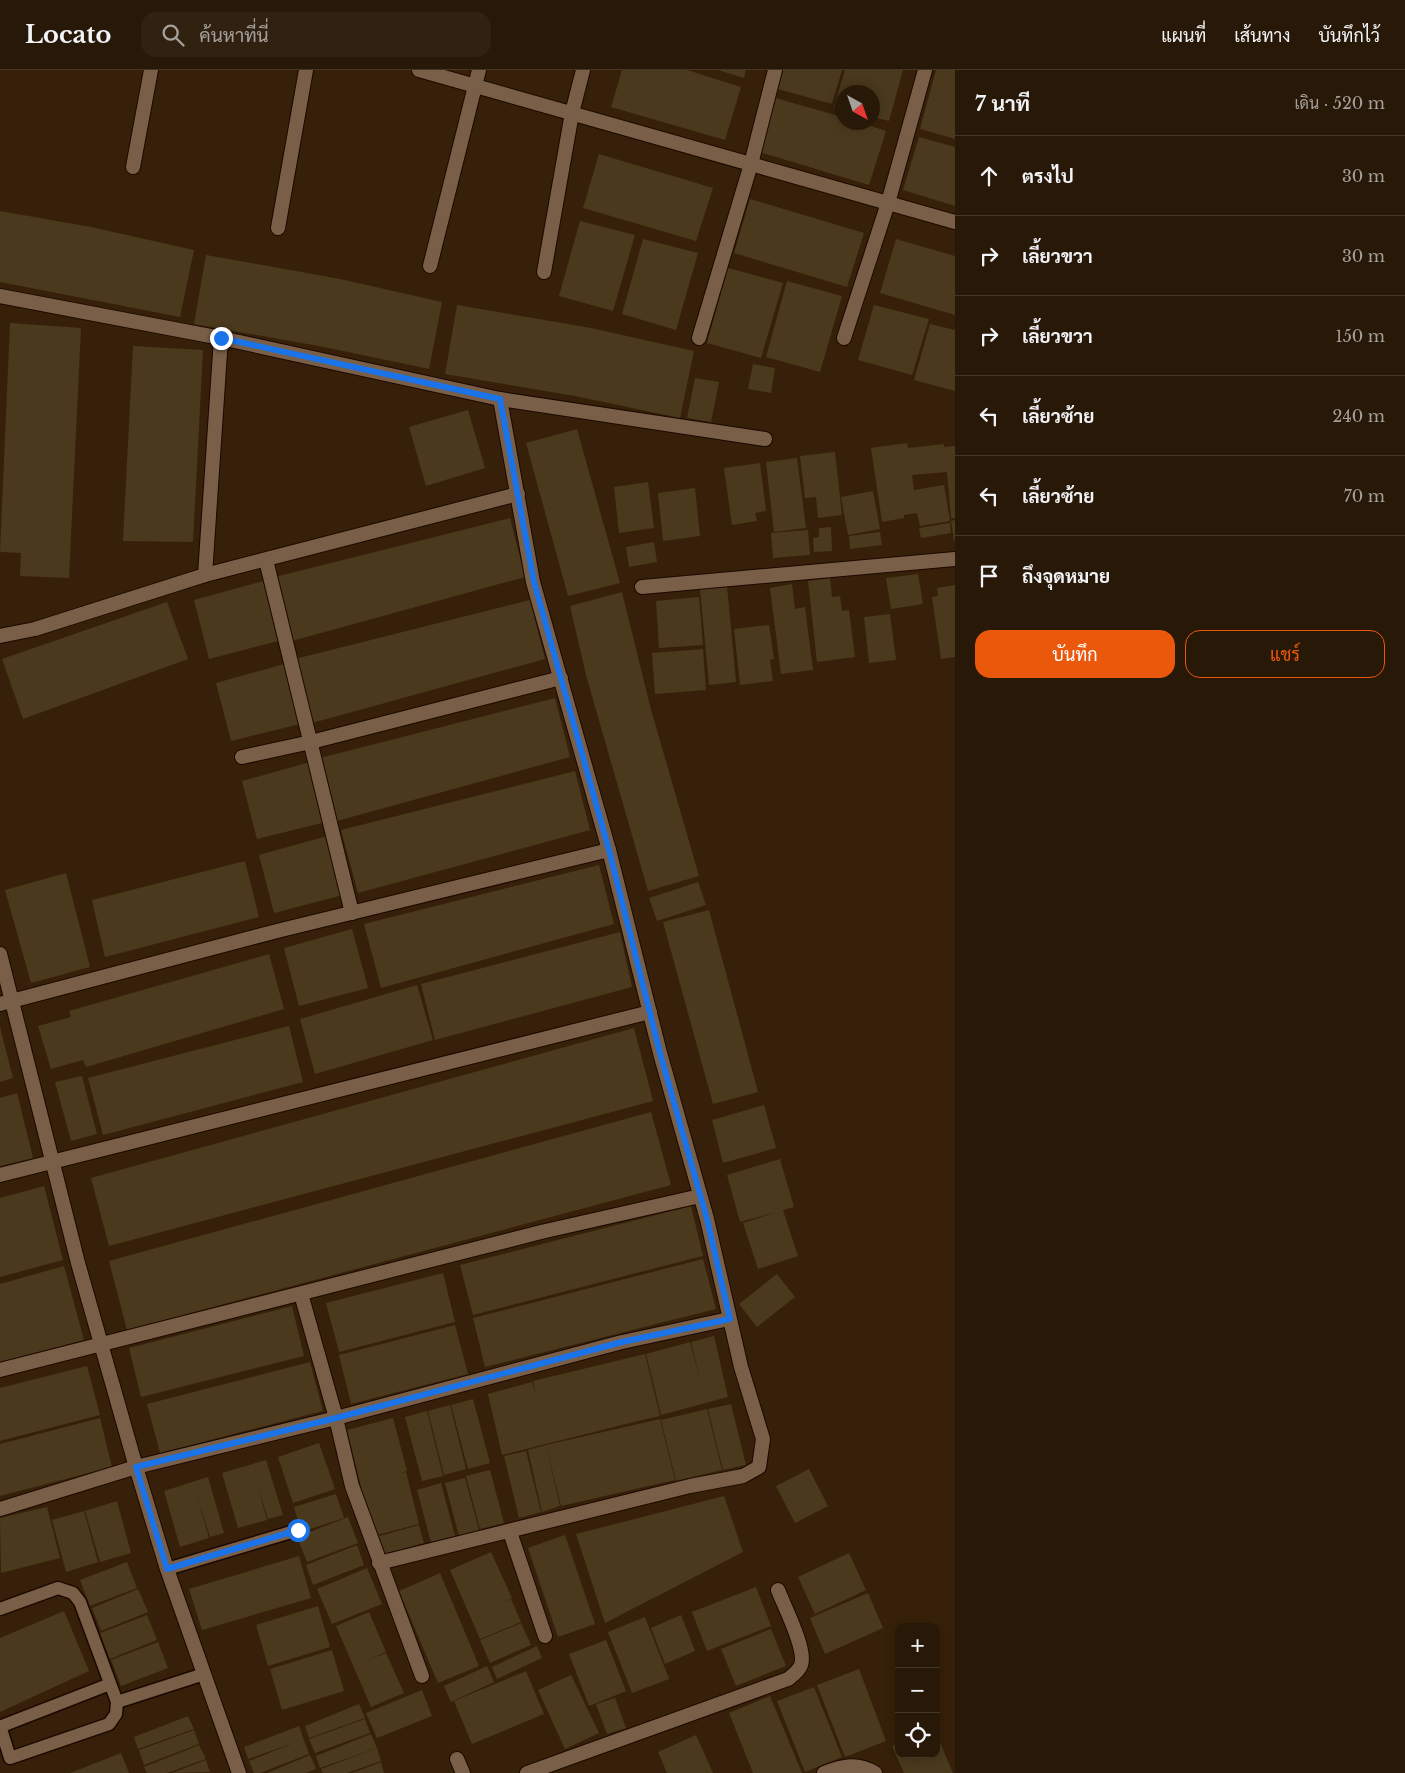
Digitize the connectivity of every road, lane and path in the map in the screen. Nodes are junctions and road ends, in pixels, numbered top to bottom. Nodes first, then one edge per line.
1 (151, 70) edge
2 (306, 70) edge
3 (419, 70) edge
4 (479, 70) edge
5 (583, 70) edge
6 (775, 70) edge
7 (925, 70) edge
8 (476, 86) junction
9 (572, 113) junction
10 (750, 164) junction
11 (133, 167) dead end
12 (888, 203) junction
13 (955, 222) edge
14 (278, 228) dead end
15 (430, 266) dead end
16 (544, 272) dead end
17 (0, 296) edge
18 (221, 338) junction
19 (699, 338) dead end
20 (844, 338) dead end
21 (500, 399) junction
22 (765, 439) dead end
23 (518, 494) junction
24 (955, 559) edge
25 (266, 560) junction
26 (205, 575) junction
27 (642, 587) dead end
28 (0, 636) edge
29 (561, 678) junction
30 (311, 742) junction
31 (242, 757) dead end
32 (609, 850) junction
33 (352, 913) junction
34 (0, 954) edge
35 (6, 1003) edge
36 (650, 1012) junction
37 (52, 1161) junction
38 (0, 1175) edge
39 (700, 1196) junction
40 (301, 1294) junction
41 (730, 1319) junction
42 (101, 1344) junction
43 (0, 1370) edge
44 (336, 1418) junction
45 (136, 1467) junction
46 (0, 1509) edge
47 (298, 1530) dead end
48 (510, 1532) junction
49 (380, 1562) junction
50 (167, 1569) junction
51 (778, 1590) dead end
52 (0, 1609) edge
53 (545, 1636) dead end
54 (204, 1674) junction
55 (422, 1676) dead end
56 (110, 1684) junction
57 (117, 1702) junction
58 (457, 1759) dead end
59 (239, 1773) edge
60 (463, 1773) edge
61 (527, 1773) edge
62 (824, 1773) edge
63 (875, 1773) edge

1 - 11 street
2 - 14 street
3 - 8 street
4 - 8 street
5 - 9 street
6 - 10 street
7 - 12 street
8 - 9 street
8 - 15 street
9 - 10 street
9 - 16 street
10 - 12 street
10 - 19 street
12 - 13 street
12 - 20 street
17 - 18 street
18 - 21 street
18 - 26 street
21 - 22 street
21 - 23 street
23 - 25 street
23 - 29 street
24 - 27 street
25 - 26 street
25 - 30 street
26 - 28 street
29 - 30 street
29 - 32 street
30 - 31 street
30 - 33 street
32 - 33 street
32 - 36 street
33 - 35 street
34 - 35 street
35 - 37 street
36 - 37 street
36 - 39 street
37 - 38 street
37 - 42 street
39 - 40 street
39 - 41 street
40 - 42 street
40 - 44 street
41 - 44 street
41 - 48 street
42 - 43 street
42 - 45 street
44 - 45 street
44 - 49 street
45 - 46 street
45 - 50 street
47 - 50 lane
48 - 49 street
48 - 53 street
49 - 55 street
50 - 54 street
51 - 61 street
52 - 56 lane
54 - 57 lane
54 - 59 street
56 - 57 lane
56 - 57 lane
58 - 60 street
62 - 63 street

